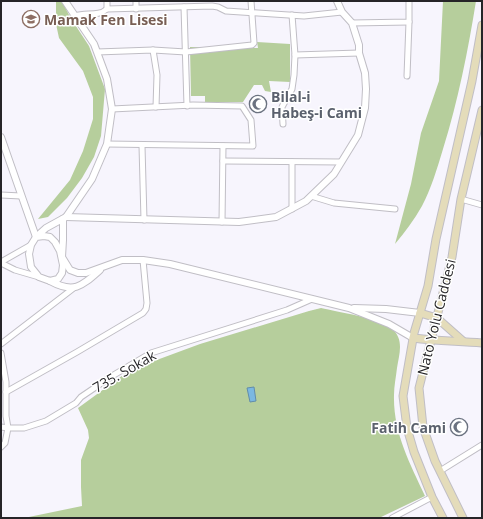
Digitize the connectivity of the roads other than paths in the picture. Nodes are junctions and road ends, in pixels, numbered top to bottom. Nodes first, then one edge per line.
1 (65, 1) edge
2 (107, 1) edge
3 (136, 1) edge
4 (173, 1) edge
5 (251, 1) edge
6 (337, 1) edge
7 (409, 1) edge
8 (212, 3) edge
9 (184, 7) junction
10 (174, 8) junction
11 (107, 9) junction
12 (136, 9) junction
13 (342, 12) junction
14 (252, 13) junction
15 (292, 15) junction
16 (75, 16) junction
17 (409, 22) junction
18 (352, 23) junction
19 (482, 25) edge
20 (154, 50) junction
21 (97, 52) junction
22 (186, 52) junction
23 (359, 53) junction
24 (295, 55) junction
25 (407, 76) dead end
26 (187, 106) junction
27 (156, 107) junction
28 (112, 109) junction
29 (482, 110) edge
30 (283, 124) dead end
31 (1, 137) edge
32 (107, 144) junction
33 (142, 146) junction
34 (224, 146) junction
35 (223, 161) junction
36 (292, 162) junction
37 (341, 162) junction
38 (1, 195) edge
39 (21, 196) junction
40 (311, 196) junction
41 (462, 199) junction
42 (482, 205) edge
43 (292, 209) junction
44 (395, 209) dead end
45 (65, 218) junction
46 (144, 220) junction
47 (222, 222) junction
48 (36, 237) junction
49 (31, 244) junction
50 (62, 257) junction
51 (143, 260) junction
52 (1, 263) edge
53 (103, 267) junction
54 (39, 277) junction
55 (50, 281) junction
56 (75, 287) junction
57 (312, 299) junction
58 (349, 308) junction
59 (420, 313) junction
60 (437, 318) junction
61 (413, 338) junction
62 (430, 340) junction
63 (463, 341) junction
64 (482, 343) edge
65 (1, 344) edge
66 (1, 353) edge
67 (6, 392) junction
68 (1, 427) edge
69 (8, 428) junction
70 (482, 445) edge
71 (1, 447) edge
72 (440, 472) junction
73 (432, 497) junction
74 (392, 518) edge
75 (443, 518) edge
76 (464, 518) edge

1 - 16 street
2 - 11 street
3 - 12 street
4 - 10 street
5 - 14 street
6 - 13 street
7 - 17 street
8 - 9 street
8 - 14 street
9 - 10 street
9 - 22 street
10 - 12 street
11 - 12 street
11 - 16 street
13 - 15 street
13 - 18 street
14 - 15 street
14 - 22 street
15 - 24 street
16 - 21 street
17 - 18 street
17 - 25 street
18 - 23 street
19 - 59 main road
20 - 21 street
20 - 22 street
20 - 27 street
21 - 28 street
22 - 26 street
23 - 24 street
23 - 37 street
24 - 30 street
26 - 27 street
26 - 34 street
27 - 28 street
28 - 32 street
29 - 41 main road, Nato Yolu Caddesi
31 - 39 street
32 - 33 street
32 - 45 street
33 - 34 street
33 - 46 street
34 - 35 street
35 - 36 street
35 - 47 street
36 - 37 street
36 - 43 street
37 - 40 street
38 - 39 street
39 - 48 street
40 - 43 street
40 - 44 street
41 - 42 street
41 - 60 main road, Nato Yolu Caddesi
43 - 47 street
45 - 46 street
45 - 48 street
45 - 50 street
46 - 47 street
48 - 49 street
48 - 50 street
49 - 52 street
49 - 54 street
50 - 53 street
50 - 55 street
51 - 53 street
51 - 57 street
51 - 67 street
52 - 54 street
53 - 56 street
54 - 55 street
55 - 56 street
56 - 65 street
57 - 58 street
57 - 69 street, 735. Sokak
58 - 59 street
58 - 61 street
59 - 60 main road
59 - 61 main road
60 - 62 main road, Nato Yolu Caddesi
60 - 63 main road
61 - 62 main road
61 - 73 main road
62 - 63 main road
62 - 72 main road, Nato Yolu Caddesi
63 - 64 main road
66 - 67 street
67 - 69 street
68 - 69 street, 735. Sokak
69 - 71 street
70 - 72 street
72 - 76 main road, Nato Yolu Caddesi
73 - 74 street
73 - 75 main road

